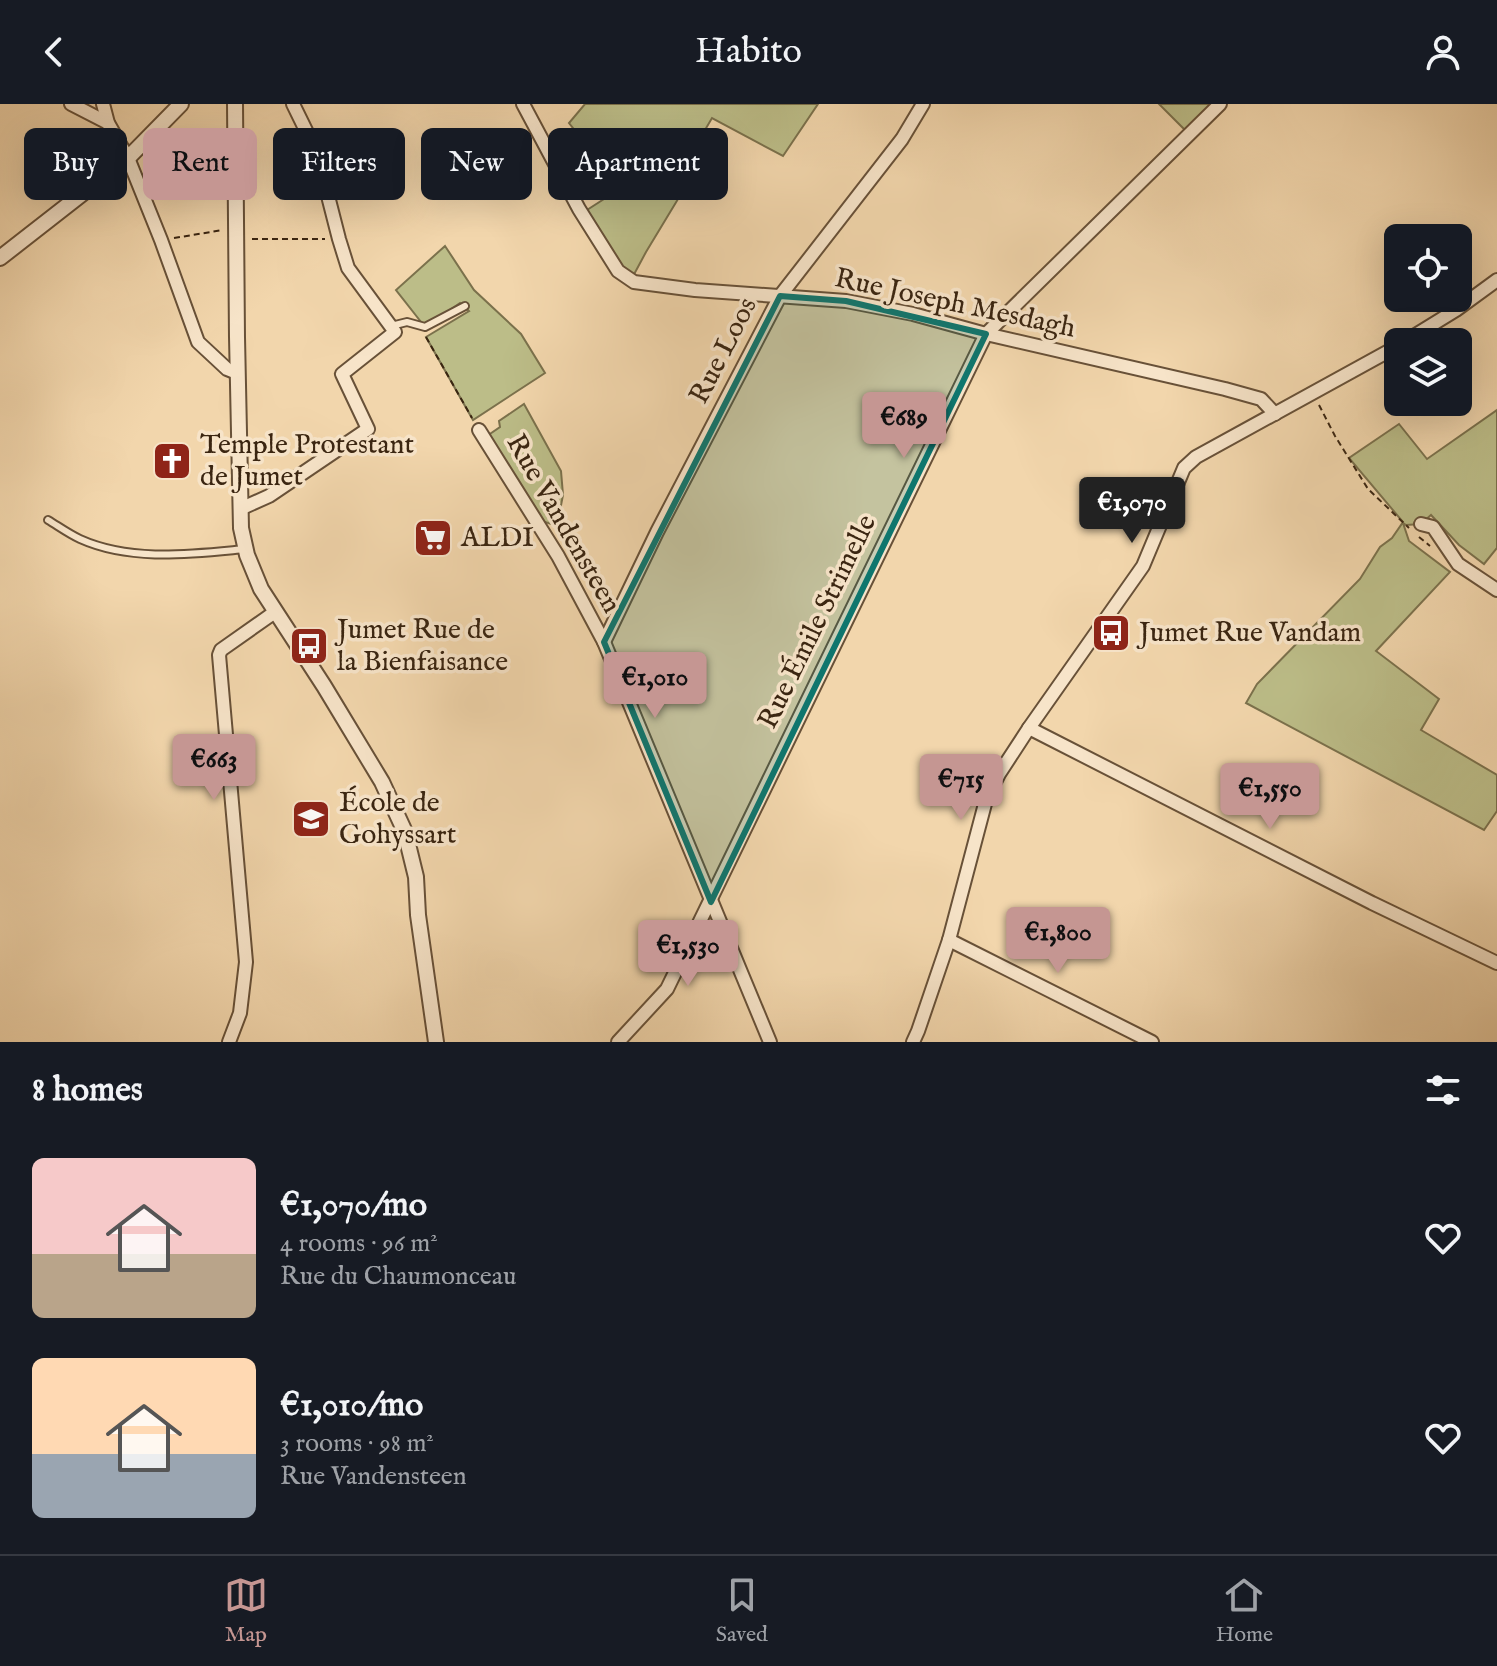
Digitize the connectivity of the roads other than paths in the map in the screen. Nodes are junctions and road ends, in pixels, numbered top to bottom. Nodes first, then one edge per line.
1 (71, 104) edge
2 (103, 104) edge
3 (181, 104) edge
4 (235, 104) edge
5 (293, 104) edge
6 (523, 104) edge
7 (923, 104) edge
8 (1220, 104) edge
9 (108, 123) junction
10 (128, 158) junction
11 (0, 258) edge
12 (1497, 280) edge
13 (780, 296) junction
14 (465, 306) dead end
15 (391, 326) junction
16 (1427, 328) edge
17 (986, 334) junction
18 (1384, 354) edge
19 (237, 373) junction
20 (1275, 414) junction
21 (479, 430) road end
22 (240, 509) junction
23 (48, 520) dead end
24 (1421, 524) dead end
25 (246, 549) junction
26 (1497, 590) edge
27 (275, 612) junction
28 (604, 642) junction
29 (1029, 728) junction
30 (711, 902) junction
31 (949, 940) junction
32 (1497, 963) edge
33 (229, 1042) edge
34 (436, 1042) edge
35 (618, 1042) edge
36 (770, 1042) edge
37 (913, 1042) edge
38 (1152, 1042) edge

1 - 9 street
2 - 9 street
3 - 10 street
4 - 19 street
5 - 15 street
6 - 13 street, Rue Joseph Mesdagh
7 - 13 street, Rue Loos
8 - 17 street, Rue Émile Strimelle
9 - 10 street
10 - 11 street
10 - 19 street
12 - 16 street
13 - 17 street, Rue Joseph Mesdagh
13 - 28 street, Rue Loos
14 - 15 lane
15 - 22 street
17 - 20 street, Rue Joseph Mesdagh
17 - 30 street, Rue Émile Strimelle
18 - 20 street
19 - 22 street
20 - 29 street
21 - 28 street, Rue Vandensteen
22 - 25 street
23 - 25 lane
24 - 26 street
25 - 27 street
27 - 33 street
27 - 34 street
28 - 30 street, Rue Vandensteen
29 - 31 street
29 - 32 street
30 - 35 street, Rue Émile Strimelle
30 - 36 street, Rue Vandensteen
31 - 37 street
31 - 38 street

